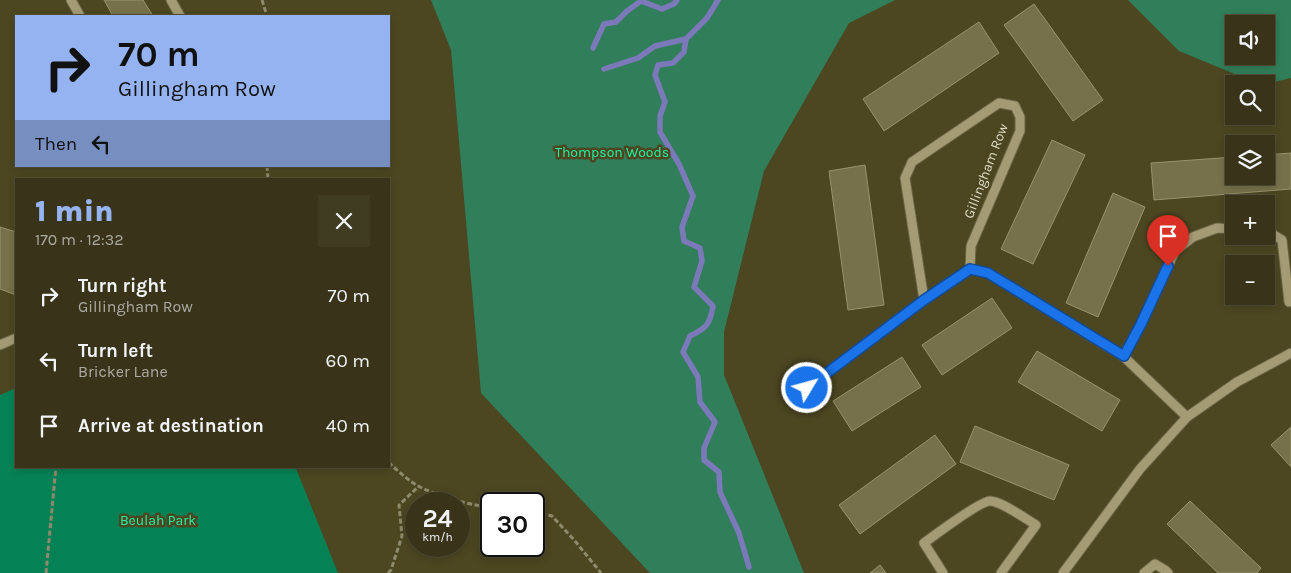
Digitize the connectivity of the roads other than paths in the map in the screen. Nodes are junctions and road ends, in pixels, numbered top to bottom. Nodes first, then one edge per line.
1 (71, 0) edge
2 (171, 0) edge
3 (79, 15) edge
4 (179, 15) edge
5 (1225, 228) edge
6 (1275, 236) edge
7 (970, 269) junction
8 (924, 300) junction
9 (1289, 302) dead end
10 (15, 338) edge
11 (0, 345) edge
12 (1291, 354) edge
13 (1124, 356) junction
14 (807, 388) dead end
15 (1187, 417) junction
16 (1003, 572) edge
17 (944, 573) edge
18 (1062, 573) edge
19 (1144, 573) edge
20 (1168, 573) edge

1 - 3 street
2 - 4 street
5 - 13 street
6 - 9 street
7 - 8 street
7 - 8 street, Gillingham Row
7 - 13 street
8 - 14 street
10 - 11 street
12 - 15 street
13 - 15 street
15 - 18 street
16 - 17 street
19 - 20 street

